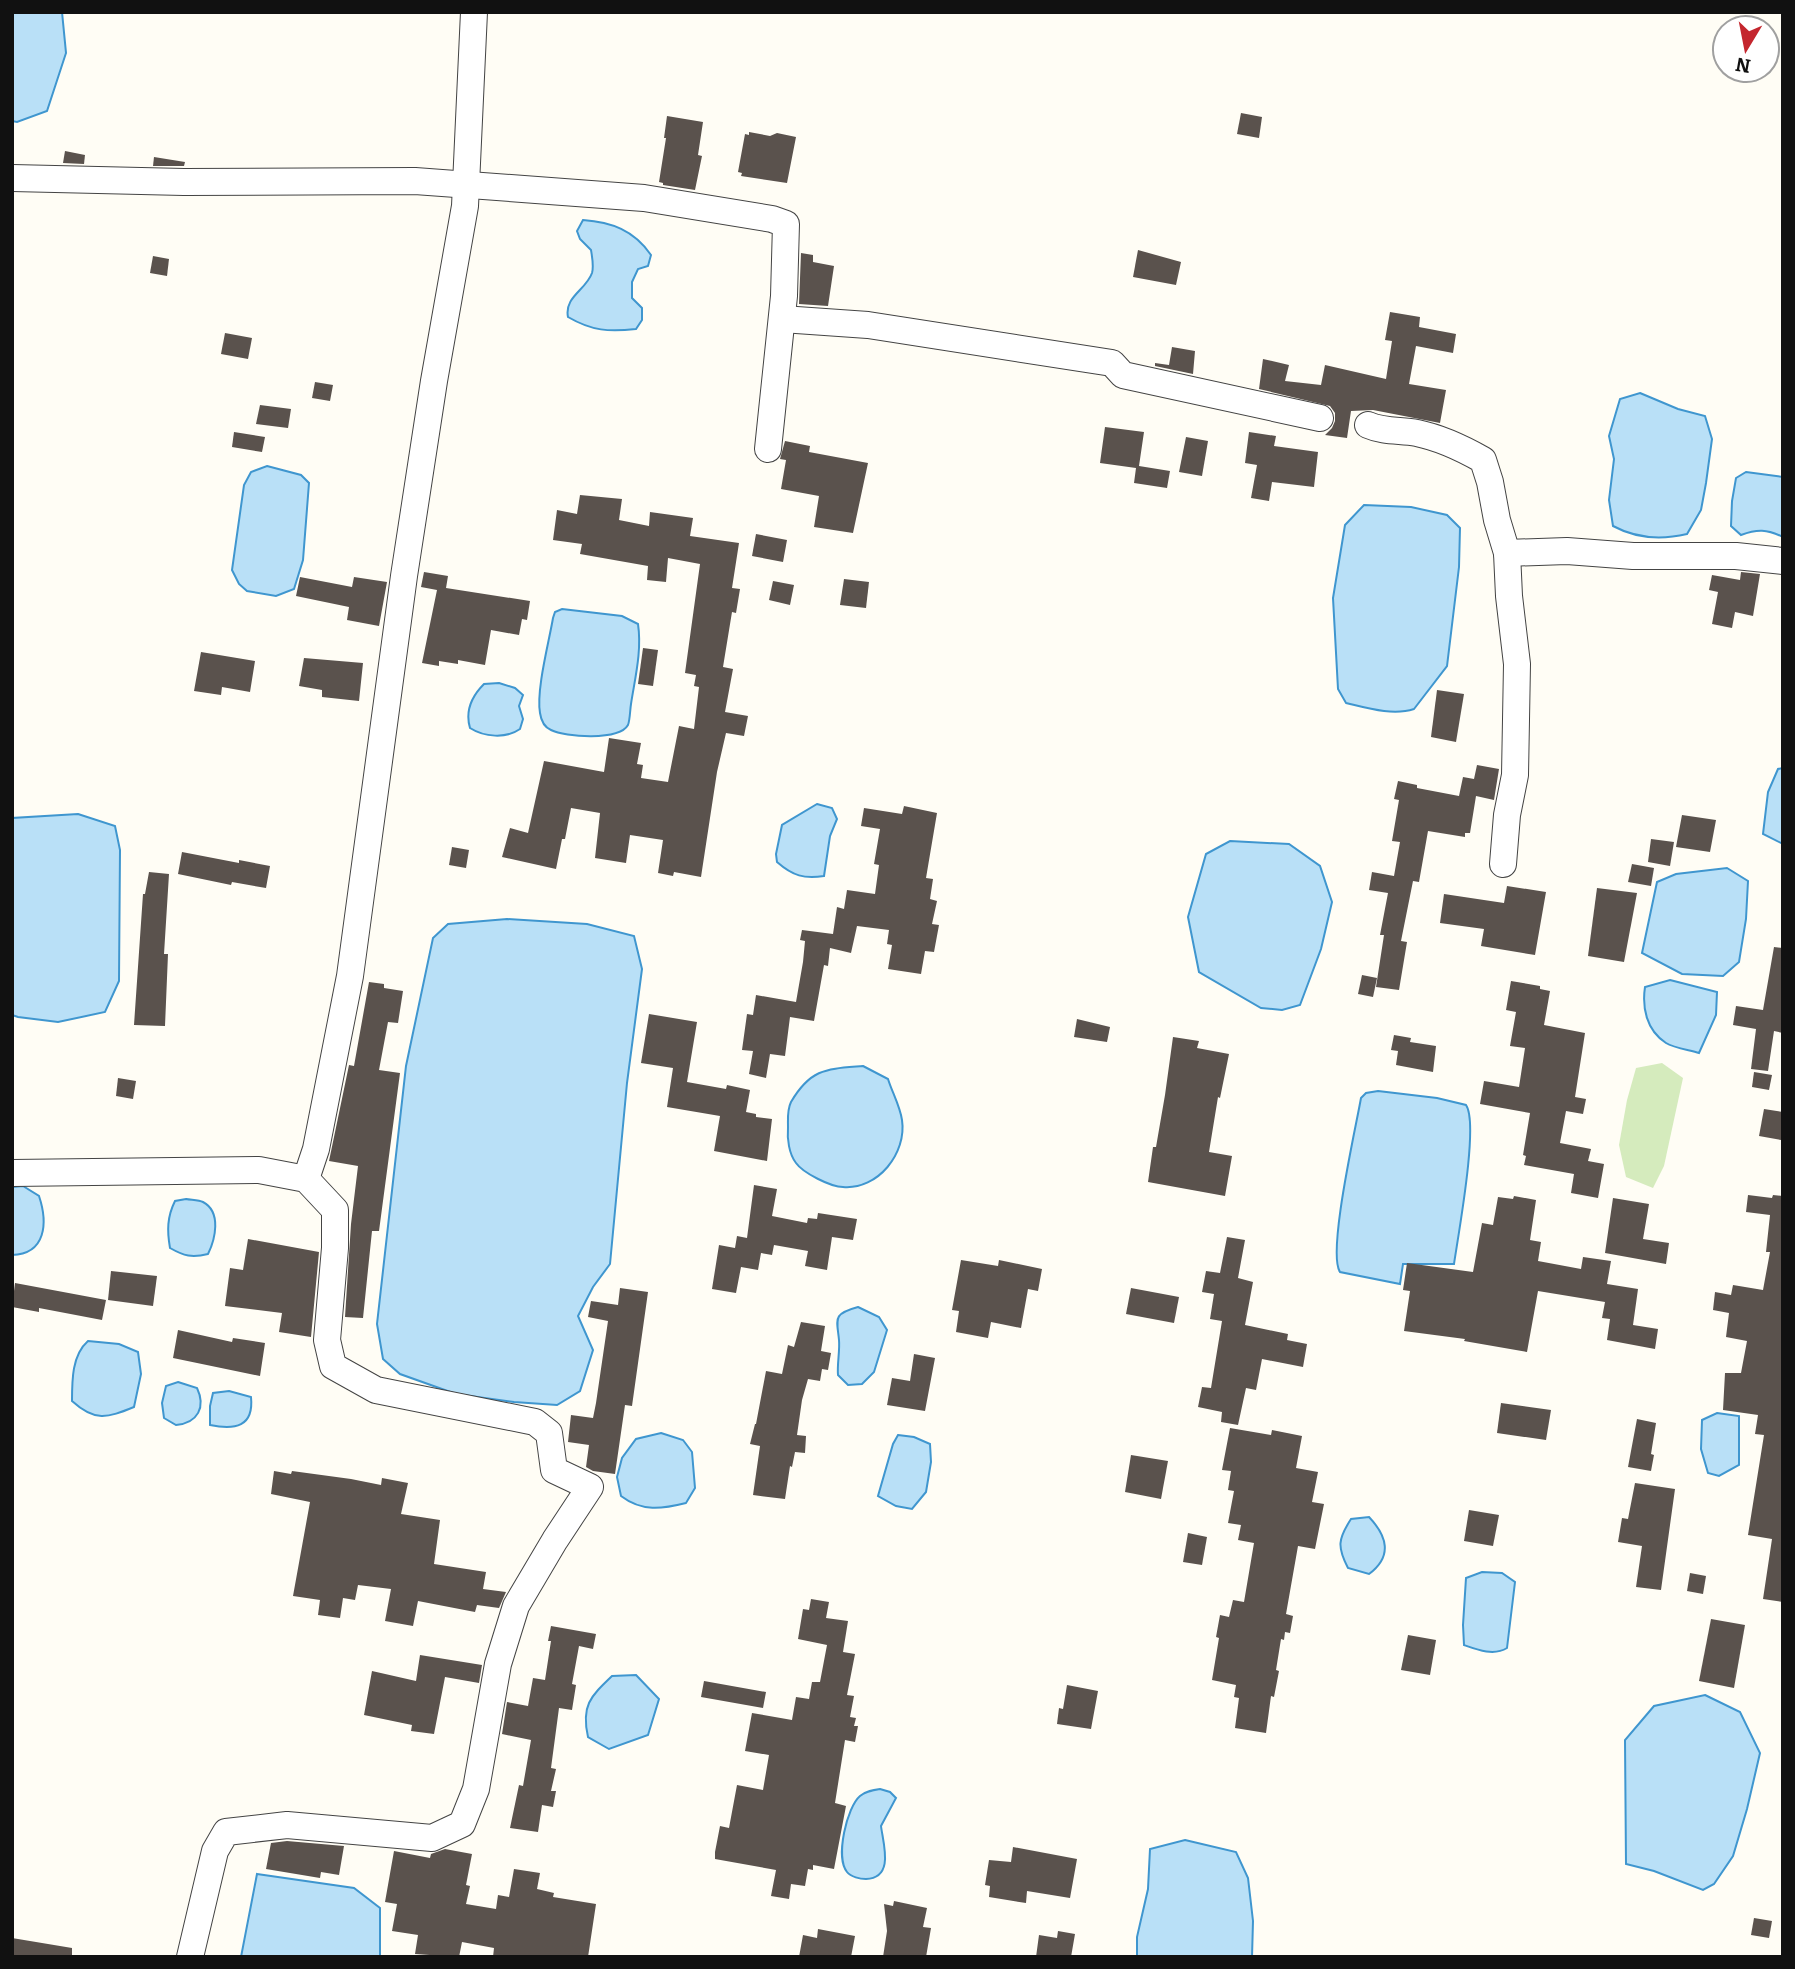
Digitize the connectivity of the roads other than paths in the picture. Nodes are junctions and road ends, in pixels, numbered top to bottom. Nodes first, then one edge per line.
1 (474, 12) edge
2 (12, 178) edge
3 (466, 185) junction
4 (782, 319) junction
5 (1320, 418) dead end
6 (1368, 425) dead end
7 (768, 449) dead end
8 (1507, 553) junction
9 (1783, 561) edge
10 (1503, 864) dead end
11 (12, 1172) edge
12 (306, 1179) junction
13 (190, 1957) edge

1 - 3 street
2 - 3 street
3 - 4 street
3 - 12 street
4 - 5 street
4 - 7 street
6 - 8 street
8 - 9 street
8 - 10 street
11 - 12 street
12 - 13 street

